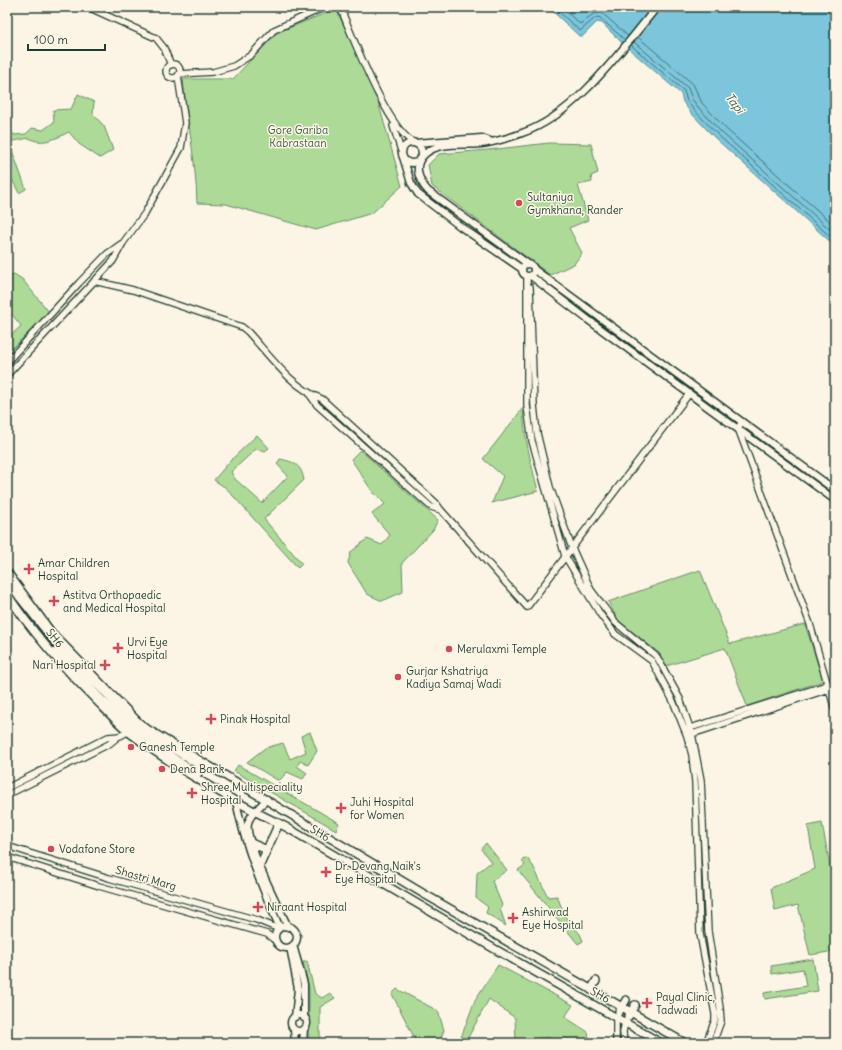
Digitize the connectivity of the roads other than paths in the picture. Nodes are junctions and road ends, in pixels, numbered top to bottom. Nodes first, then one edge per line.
1 (88, 7) edge
2 (325, 7) edge
3 (340, 7) edge
4 (657, 7) edge
5 (171, 64) junction
6 (179, 75) junction
7 (391, 120) junction
8 (490, 141) junction
9 (415, 143) junction
10 (403, 157) junction
11 (421, 158) junction
12 (123, 243) junction
13 (528, 264) junction
14 (522, 269) junction
15 (535, 270) junction
16 (529, 276) junction
17 (94, 281) junction
18 (7, 362) edge
19 (7, 375) edge
20 (690, 394) junction
21 (742, 422) junction
22 (738, 428) junction
23 (835, 490) edge
24 (835, 500) edge
25 (572, 548) junction
26 (565, 556) junction
27 (7, 572) edge
28 (7, 579) edge
29 (7, 586) edge
30 (7, 594) edge
31 (834, 683) edge
32 (828, 687) junction
33 (835, 710) edge
34 (134, 727) junction
35 (689, 732) junction
36 (120, 736) junction
37 (199, 771) junction
38 (7, 788) edge
39 (7, 795) edge
40 (267, 799) junction
41 (236, 801) junction
42 (255, 812) junction
43 (279, 823) junction
44 (251, 843) junction
45 (7, 846) edge
46 (267, 850) junction
47 (7, 857) edge
48 (260, 865) junction
49 (288, 926) junction
50 (280, 928) junction
51 (276, 941) junction
52 (292, 946) junction
53 (596, 981) dead end
54 (591, 990) junction
55 (626, 1000) dead end
56 (635, 1005) dead end
57 (621, 1008) junction
58 (630, 1013) junction
59 (295, 1017) junction
60 (616, 1017) junction
61 (304, 1018) junction
62 (625, 1022) junction
63 (304, 1029) junction
64 (294, 1030) junction
65 (295, 1043) edge
66 (303, 1043) edge
67 (616, 1043) edge
68 (624, 1043) edge
69 (661, 1043) edge
70 (685, 1043) edge
71 (706, 1043) edge
72 (713, 1043) edge

1 - 5 street
2 - 6 street
3 - 7 street
4 - 8 main road
5 - 6 street
5 - 6 street
6 - 12 street
7 - 9 street
7 - 10 street
8 - 9 main road
8 - 11 main road
9 - 10 main road
9 - 11 main road
10 - 11 main road
10 - 14 main road
11 - 13 main road
12 - 17 street
12 - 18 street
13 - 14 main road
13 - 15 main road
14 - 16 main road
15 - 16 main road
15 - 21 main road
16 - 20 main road
16 - 25 street
16 - 26 street
17 - 19 street
17 - 26 street
20 - 22 main road
20 - 25 street
21 - 22 street
21 - 23 main road
22 - 24 main road
22 - 32 street
25 - 26 street
25 - 35 street
26 - 35 street
27 - 34 main road, SH6
28 - 34 main road
29 - 34 main road
30 - 34 main road, SH6
31 - 32 street
32 - 33 street
32 - 35 street
34 - 36 street
34 - 37 main road, SH6
34 - 37 main road
34 - 37 main road, SH6
35 - 71 street
35 - 72 street
36 - 38 street
36 - 39 street
37 - 40 main road
37 - 41 main road, SH6
40 - 42 main road
40 - 54 main road
41 - 42 main road, SH6
41 - 50 main road
42 - 43 main road, SH6
42 - 44 main road
43 - 46 main road
43 - 60 main road, SH6
44 - 46 main road
44 - 48 main road
45 - 50 street, Shastri Marg
46 - 48 main road
47 - 51 street, Shastri Marg
48 - 49 main road
49 - 50 main road
49 - 52 main road
50 - 51 main road
51 - 52 main road
52 - 59 main road
52 - 61 main road
53 - 54 main road
54 - 57 main road
55 - 57 main road
56 - 58 main road
57 - 58 main road
57 - 60 main road
58 - 62 main road
58 - 70 main road
59 - 61 main road
59 - 64 main road
60 - 62 main road, SH6
60 - 67 street
61 - 63 main road
62 - 68 street
62 - 69 main road, SH6
63 - 64 main road
63 - 66 main road
64 - 65 main road

